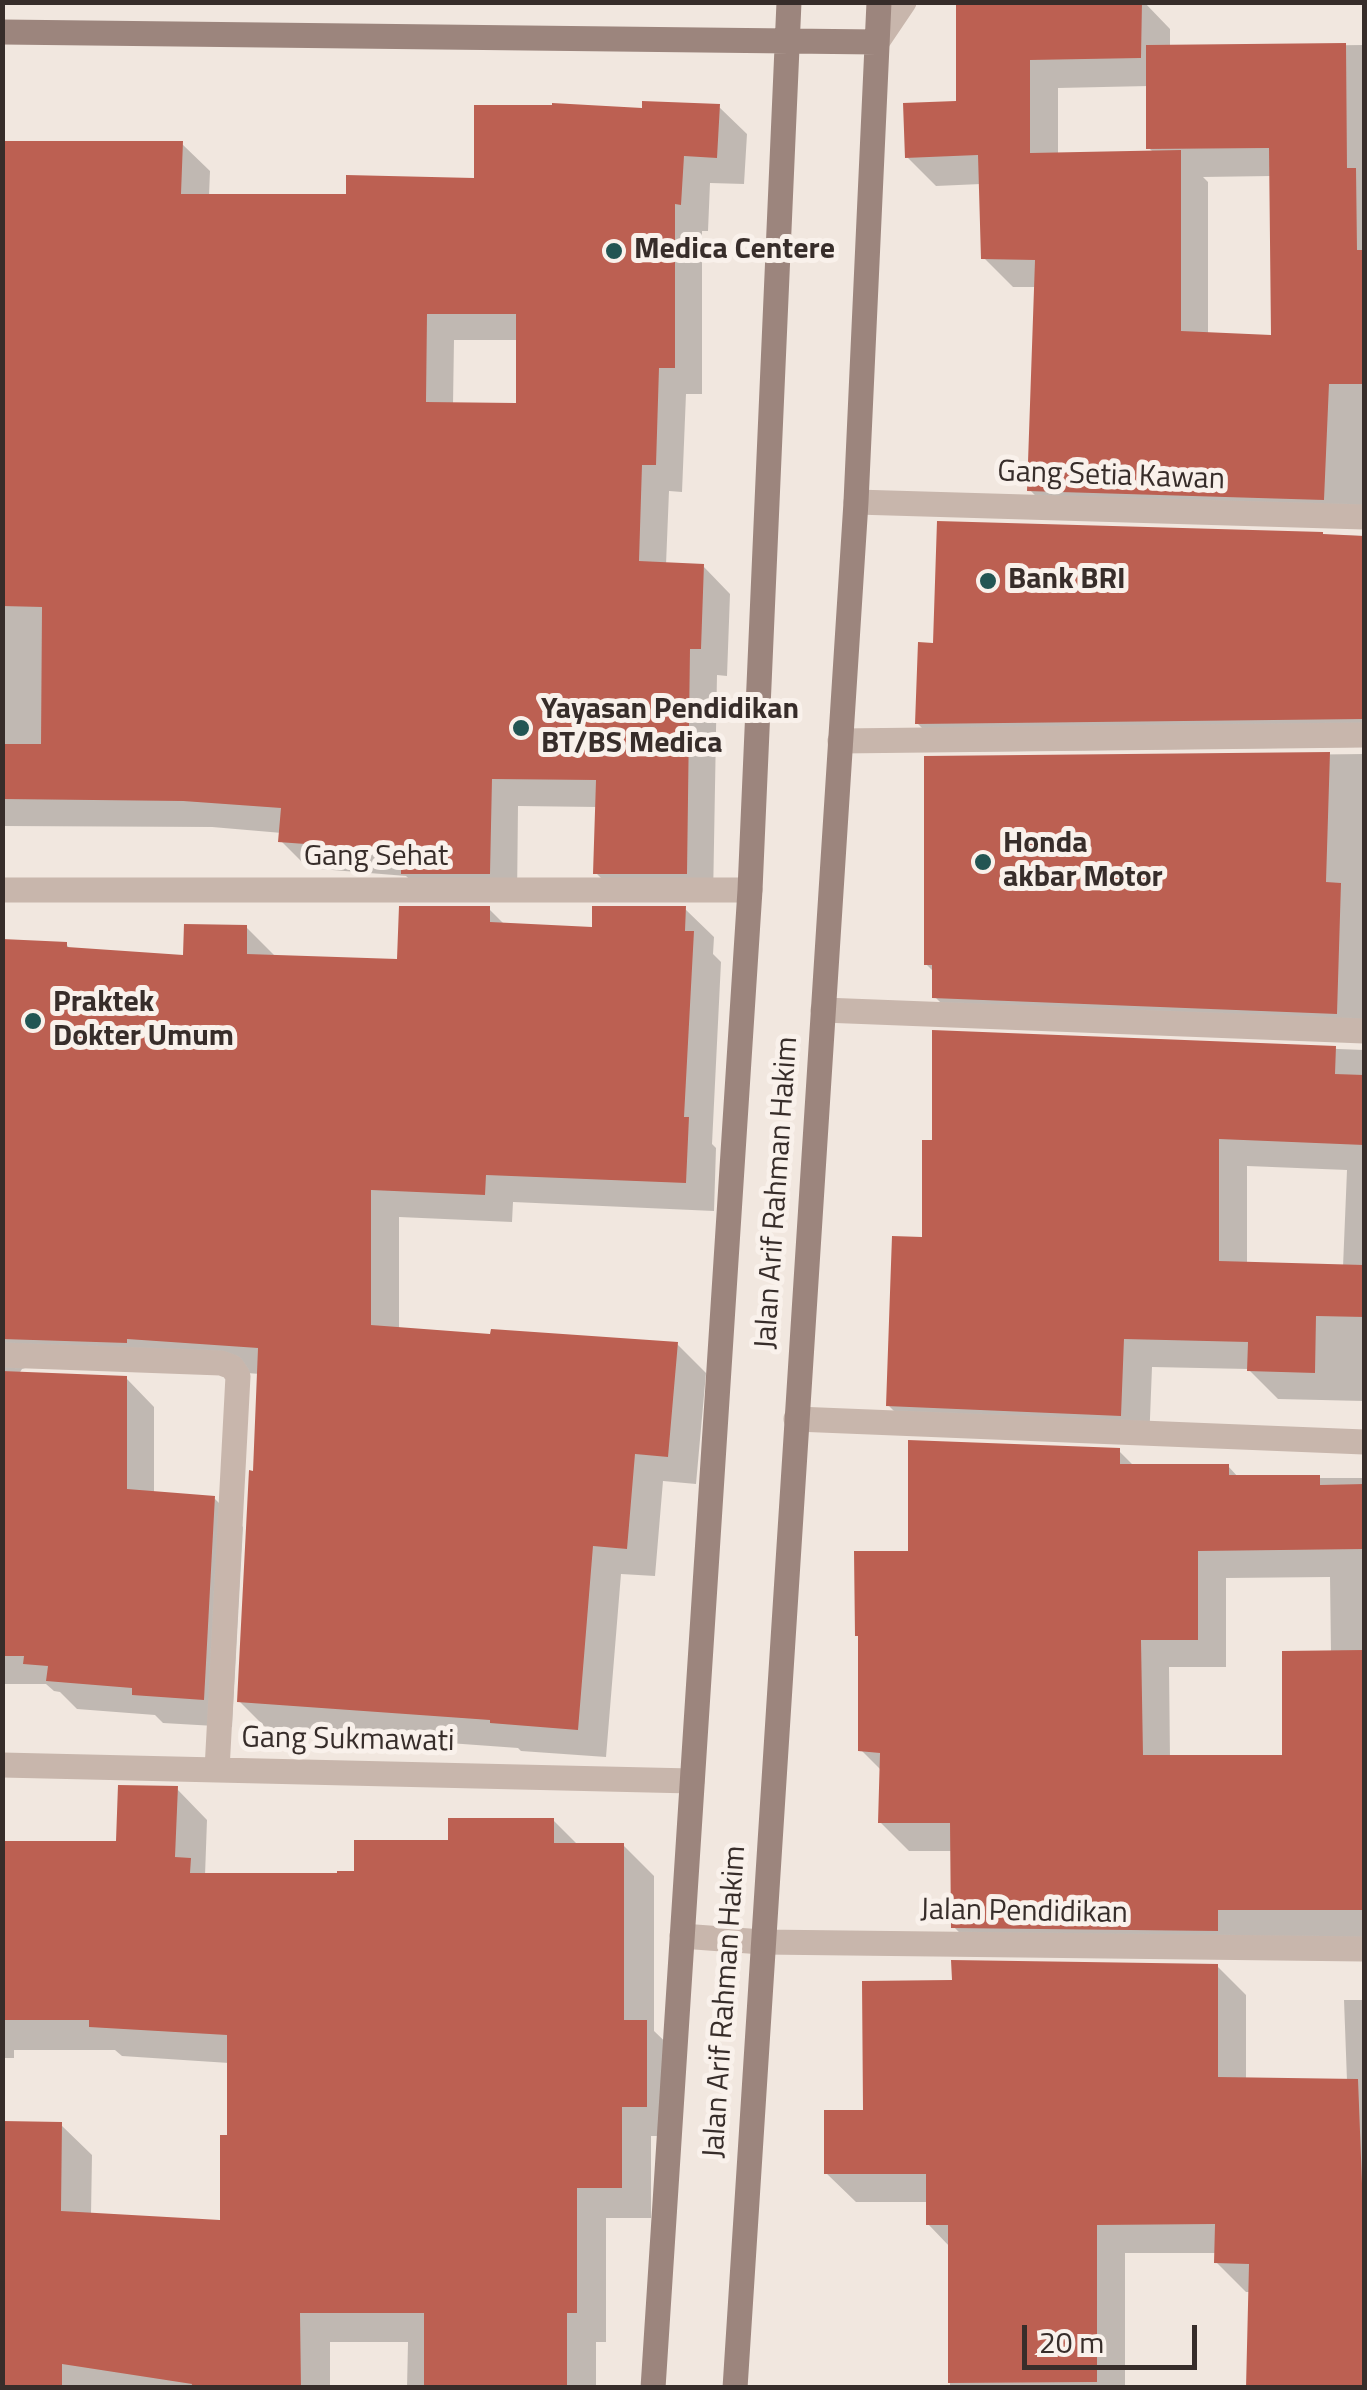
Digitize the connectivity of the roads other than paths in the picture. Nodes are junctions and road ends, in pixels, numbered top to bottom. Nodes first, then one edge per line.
1 (789, 2) edge
2 (879, 2) edge
3 (904, 2) edge
4 (2, 32) edge
5 (788, 41) junction
6 (877, 42) junction
7 (856, 502) junction
8 (1364, 517) edge
9 (1364, 735) edge
10 (840, 741) junction
11 (2, 890) edge
12 (750, 890) junction
13 (823, 1010) junction
14 (1364, 1031) edge
15 (2, 1355) edge
16 (796, 1419) junction
17 (1364, 1442) edge
18 (2, 1765) edge
19 (217, 1770) junction
20 (692, 1781) junction
21 (682, 1936) junction
22 (762, 1942) junction
23 (1364, 1949) edge
24 (653, 2388) edge
25 (735, 2388) edge

1 - 5 main road, Jalan Arif Rahman Hakim
2 - 6 main road, Jalan Arif Rahman Hakim
3 - 6 street
4 - 5 main road
5 - 6 main road
5 - 12 main road, Jalan Arif Rahman Hakim
6 - 7 main road, Jalan Arif Rahman Hakim
7 - 8 street, Gang Setia Kawan
7 - 10 main road, Jalan Arif Rahman Hakim
9 - 10 street
10 - 13 main road, Jalan Arif Rahman Hakim
11 - 12 street, Gang Sehat
12 - 20 main road, Jalan Arif Rahman Hakim
13 - 14 street
13 - 16 main road, Jalan Arif Rahman Hakim
15 - 19 street
16 - 17 street
16 - 22 main road, Jalan Arif Rahman Hakim
18 - 19 street, Gang Sukmawati
19 - 20 street, Gang Sukmawati
20 - 21 main road, Jalan Arif Rahman Hakim
21 - 22 street, Jalan Pendidikan
21 - 24 main road, Jalan Arif Rahman Hakim
22 - 23 street, Jalan Pendidikan
22 - 25 main road, Jalan Arif Rahman Hakim

